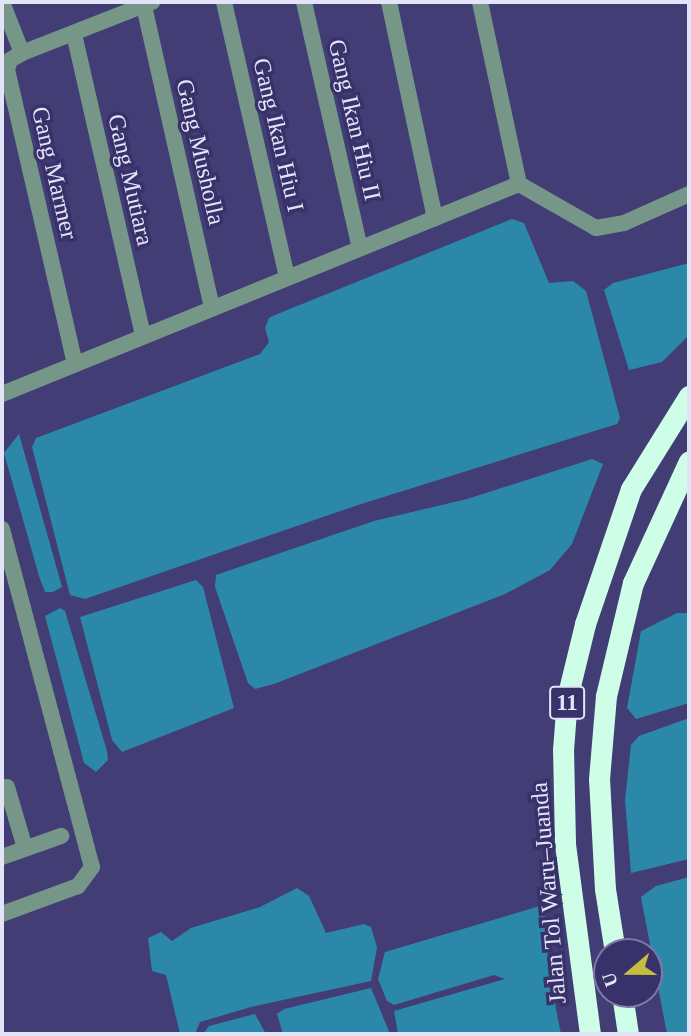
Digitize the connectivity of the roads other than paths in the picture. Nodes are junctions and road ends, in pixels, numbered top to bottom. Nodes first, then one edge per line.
1 (2, 2) edge
2 (225, 2) edge
3 (304, 2) edge
4 (388, 2) edge
5 (480, 2) edge
6 (148, 4) edge
7 (74, 34) junction
8 (20, 49) junction
9 (519, 184) junction
10 (689, 194) edge
11 (435, 218) junction
12 (360, 248) junction
13 (287, 278) junction
14 (212, 308) junction
15 (143, 336) junction
16 (75, 364) junction
17 (2, 394) edge
18 (689, 396) edge
19 (689, 461) edge
20 (2, 529) edge
21 (7, 787) dead end
22 (61, 836) dead end
23 (25, 848) junction
24 (2, 856) edge
25 (2, 914) edge
26 (613, 938) edge
27 (624, 1008) edge
28 (590, 1034) edge
29 (628, 1034) edge

1 - 8 street
2 - 13 street, Gang Ikan Hiu I
3 - 12 street, Gang Ikan Hiu II
4 - 11 street
5 - 9 street
6 - 7 street
6 - 14 street, Gang Musholla
7 - 8 street
7 - 15 street, Gang Mutiara
8 - 16 street, Gang Marmer
9 - 10 street
9 - 11 street
11 - 12 street
12 - 13 street
13 - 14 street
14 - 15 street
15 - 16 street
16 - 17 street
18 - 28 highway, Jalan Tol Waru–Juanda / 11
19 - 26 highway, 11
20 - 25 street
21 - 23 street
22 - 23 street
23 - 24 street
27 - 29 highway

